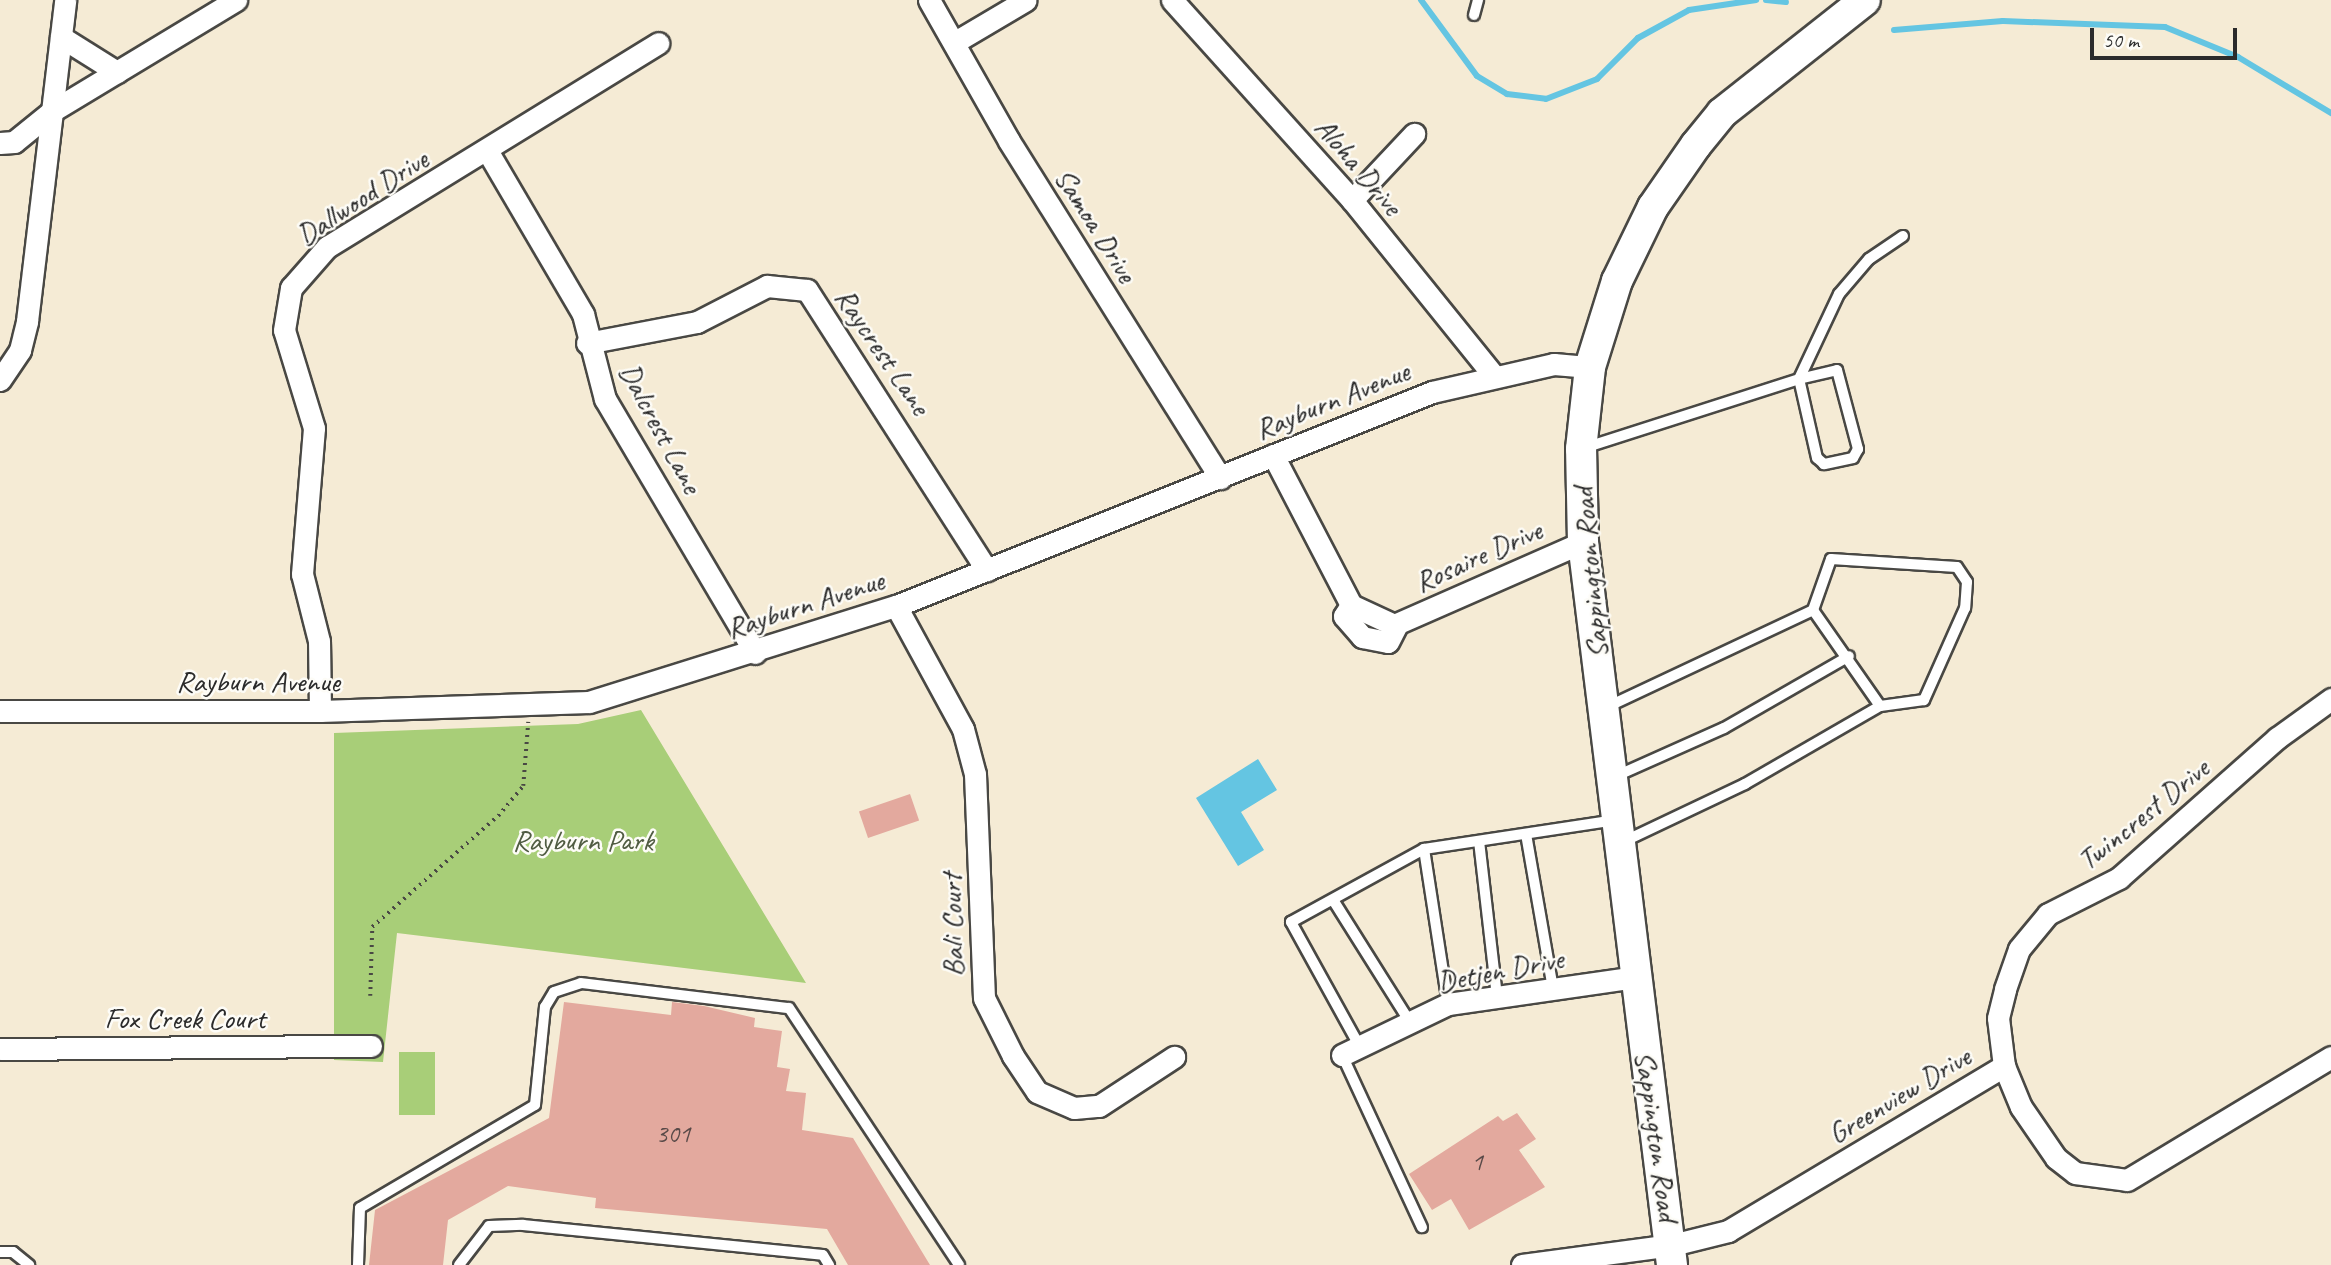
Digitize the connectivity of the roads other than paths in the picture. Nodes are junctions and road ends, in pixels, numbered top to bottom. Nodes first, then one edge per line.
1 (65, 0) edge
2 (236, 0) edge
3 (929, 0) edge
4 (1026, 0) edge
5 (1172, 0) edge
6 (1478, 0) edge
7 (1865, 0) edge
8 (1474, 15) dead end
9 (61, 37) junction
10 (955, 42) junction
11 (658, 43) dead end
12 (117, 72) junction
13 (52, 111) junction
14 (1413, 134) dead end
15 (0, 143) edge
16 (488, 152) junction
17 (1352, 200) junction
18 (1903, 236) dead end
19 (587, 343) junction
20 (1590, 367) junction
21 (1494, 376) junction
22 (1799, 379) junction
23 (0, 380) edge
24 (1581, 449) junction
25 (1273, 455) junction
26 (1220, 478) junction
27 (1583, 542) junction
28 (987, 570) junction
29 (896, 606) junction
30 (1813, 610) junction
31 (755, 653) junction
32 (1849, 656) junction
33 (2331, 699) edge
34 (1880, 706) junction
35 (1604, 708) junction
36 (0, 711) edge
37 (320, 711) junction
38 (1612, 778) junction
39 (1618, 832) junction
40 (1526, 834) junction
41 (1479, 841) junction
42 (1423, 849) junction
43 (1335, 903) junction
44 (1635, 977) junction
45 (1553, 989) junction
46 (1497, 997) junction
47 (1448, 1004) junction
48 (1410, 1022) junction
49 (371, 1046) dead end
50 (0, 1049) edge
51 (1351, 1051) junction
52 (1174, 1057) dead end
53 (2331, 1057) edge
54 (2004, 1066) junction
55 (1422, 1227) dead end
56 (0, 1252) edge
57 (1676, 1259) edge
58 (29, 1265) edge
59 (358, 1265) edge
60 (459, 1265) edge
61 (829, 1265) edge
62 (959, 1265) edge
63 (1522, 1265) edge

1 - 9 street
2 - 12 street
3 - 10 street, Samoa Drive
4 - 10 street
5 - 17 street, Aloha Drive
6 - 8 lane
7 - 20 main road, Sappington Road
9 - 12 street
9 - 13 street
10 - 26 street, Samoa Drive
11 - 16 street, Dallwood Drive
12 - 13 street
13 - 15 street
13 - 23 street
14 - 17 street
16 - 19 street, Dalcrest Lane
16 - 37 street, Dallwood Drive
17 - 21 street, Aloha Drive
18 - 22 lane
19 - 28 street, Raycrest Lane
19 - 31 street, Dalcrest Lane
20 - 21 street, Rayburn Avenue
20 - 24 main road, Sappington Road
21 - 25 street, Rayburn Avenue
22 - 22 lane
22 - 24 lane
24 - 27 main road, Sappington Road
25 - 26 street, Rayburn Avenue
25 - 27 street, Rosaire Drive
26 - 28 street, Rayburn Avenue
27 - 35 main road, Sappington Road
28 - 29 street, Rayburn Avenue
29 - 31 street, Rayburn Avenue
29 - 52 street, Bali Court
30 - 32 lane
30 - 34 lane
30 - 35 lane
31 - 37 street, Rayburn Avenue
32 - 34 lane
32 - 38 lane
33 - 54 street, Twincrest Drive
34 - 39 lane
35 - 38 main road, Sappington Road
36 - 37 street, Rayburn Avenue
38 - 39 main road, Sappington Road
39 - 40 lane
39 - 44 main road, Sappington Road
40 - 41 lane
40 - 45 lane
41 - 42 lane
41 - 46 lane
42 - 43 lane
42 - 47 lane
43 - 48 lane
43 - 51 lane
44 - 45 street, Detjen Drive
44 - 57 main road, Sappington Road
45 - 46 street, Detjen Drive
46 - 47 street, Detjen Drive
47 - 48 street, Detjen Drive
48 - 51 street, Detjen Drive
49 - 50 street, Fox Creek Court
51 - 55 lane
53 - 54 street, Greenview Drive
54 - 57 street, Greenview Drive
56 - 58 lane
57 - 63 street, Greenview Drive
59 - 62 lane
60 - 61 lane

